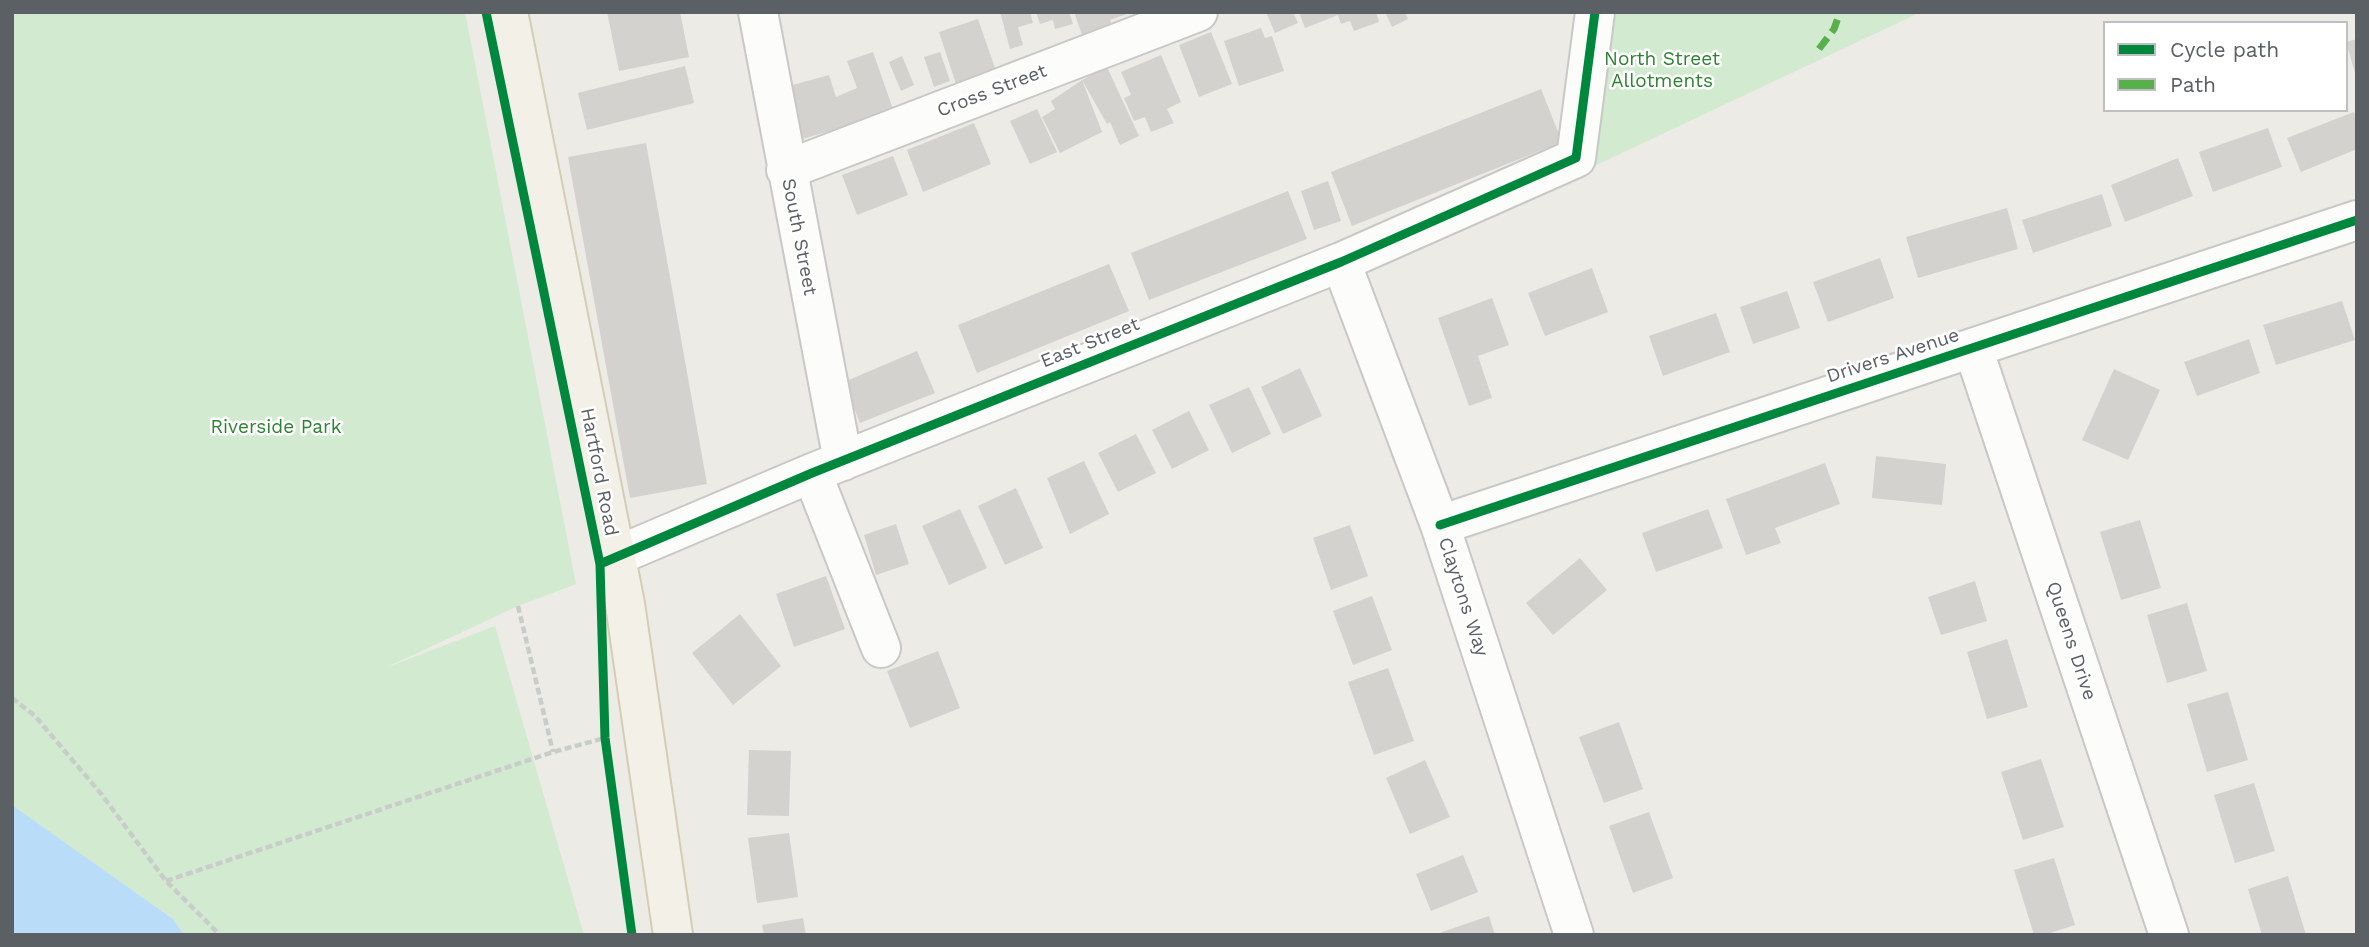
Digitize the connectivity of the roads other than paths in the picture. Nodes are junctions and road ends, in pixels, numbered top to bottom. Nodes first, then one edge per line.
1 (508, 12) edge
2 (758, 12) edge
3 (1198, 12) edge
4 (1595, 12) edge
5 (786, 170) junction
6 (2357, 220) edge
7 (1341, 262) junction
8 (1973, 348) junction
9 (828, 467) junction
10 (1440, 525) junction
11 (615, 556) junction
12 (881, 648) dead end
13 (673, 935) edge
14 (1574, 935) edge
15 (2169, 935) edge

1 - 11 main road, Hartford Road
2 - 5 street, South Street
3 - 5 street, Cross Street
4 - 7 street, East Street
5 - 9 street, South Street
6 - 8 street, Drivers Avenue
7 - 9 street, East Street
7 - 10 street, Claytons Way
8 - 10 street, Drivers Avenue
8 - 15 street, Queens Drive
9 - 11 street, East Street
9 - 12 street, South Street
10 - 14 street, Claytons Way
11 - 13 main road, Hartford Road

